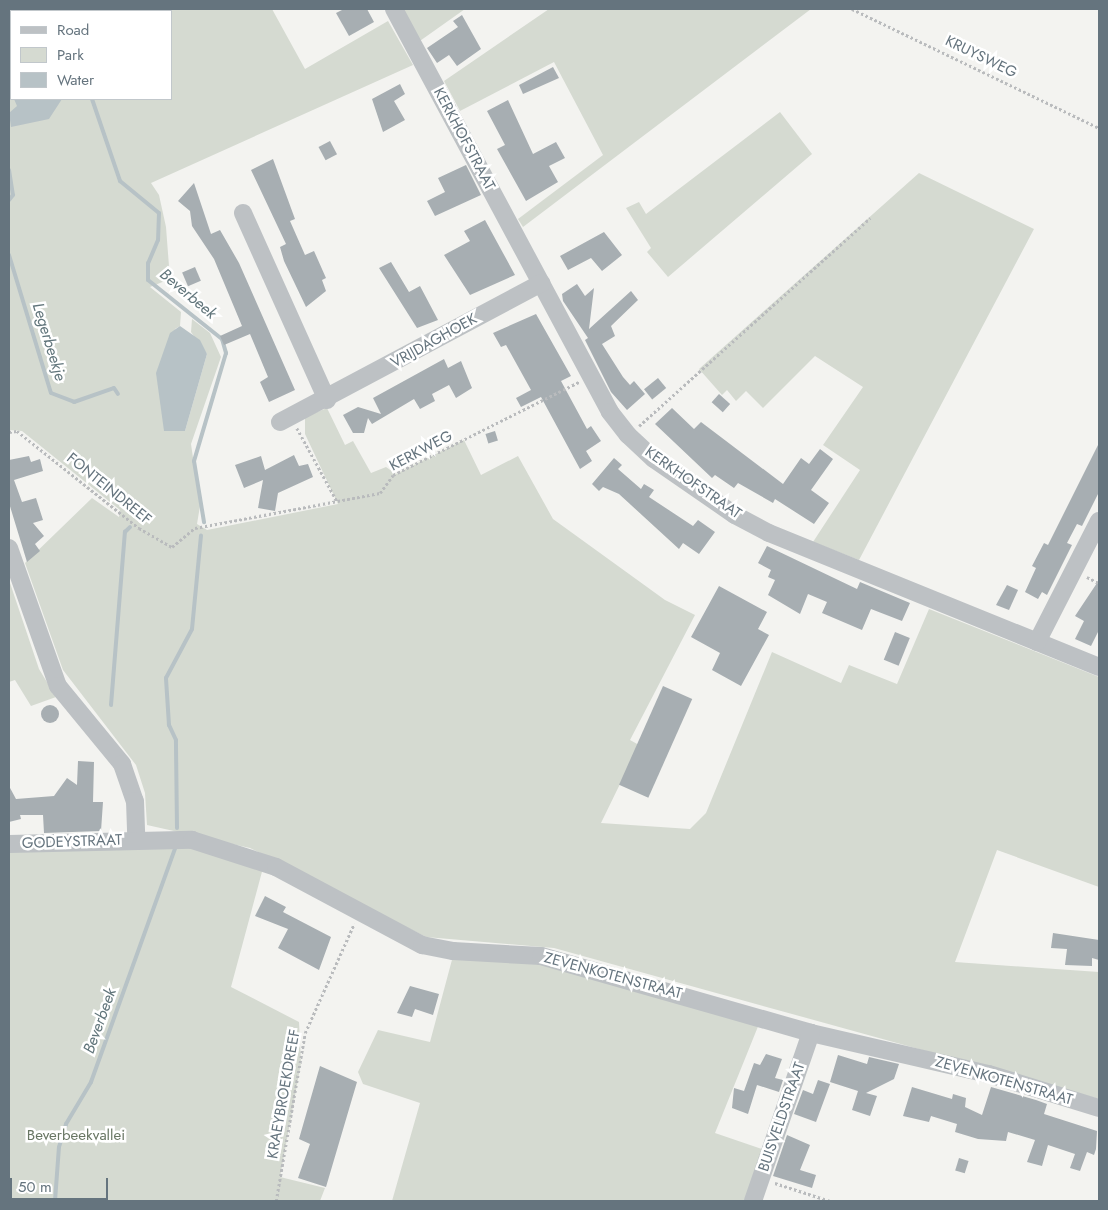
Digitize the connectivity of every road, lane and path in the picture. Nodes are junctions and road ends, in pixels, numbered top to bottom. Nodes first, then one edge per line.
1 (394, 9) edge
2 (852, 9) edge
3 (1099, 128) edge
4 (243, 213) dead end
5 (870, 218) dead end
6 (541, 283) junction
7 (592, 376) junction
8 (327, 400) junction
9 (285, 420) joint
10 (9, 432) edge
11 (628, 435) junction
12 (337, 501) junction
13 (1099, 521) edge
14 (195, 528) joint
15 (9, 548) edge
16 (1037, 642) junction
17 (1099, 667) edge
18 (136, 839) junction
19 (9, 844) edge
20 (360, 912) junction
21 (811, 1033) junction
22 (1099, 1108) edge
23 (762, 1178) junction
24 (276, 1201) edge
25 (753, 1201) edge
26 (830, 1201) edge

1 - 6 street, KERKHOFSTRAAT
2 - 3 path, KRUYSWEG
4 - 8 street
5 - 11 path
6 - 7 street, KERKHOFSTRAAT
6 - 8 street, VRIJDAGHOEK
7 - 11 street, KERKHOFSTRAAT
7 - 12 path, KERKWEG
8 - 9 street, VRIJDAGHOEK
9 - 12 path
10 - 14 path, FONTEINDREEF
11 - 16 street, KERKHOFSTRAAT
12 - 14 path, KERKWEG
13 - 16 street
15 - 18 street
16 - 17 street, KERKHOFSTRAAT
18 - 19 street, GODEYSTRAAT
18 - 20 street, ZEVENKOTENSTRAAT
20 - 21 street, ZEVENKOTENSTRAAT
20 - 24 path, KRAEYBROEKDREEF
21 - 22 street, ZEVENKOTENSTRAAT
21 - 23 street, BUISVELDSTRAAT
23 - 25 street, BUISVELDSTRAAT
23 - 26 path

